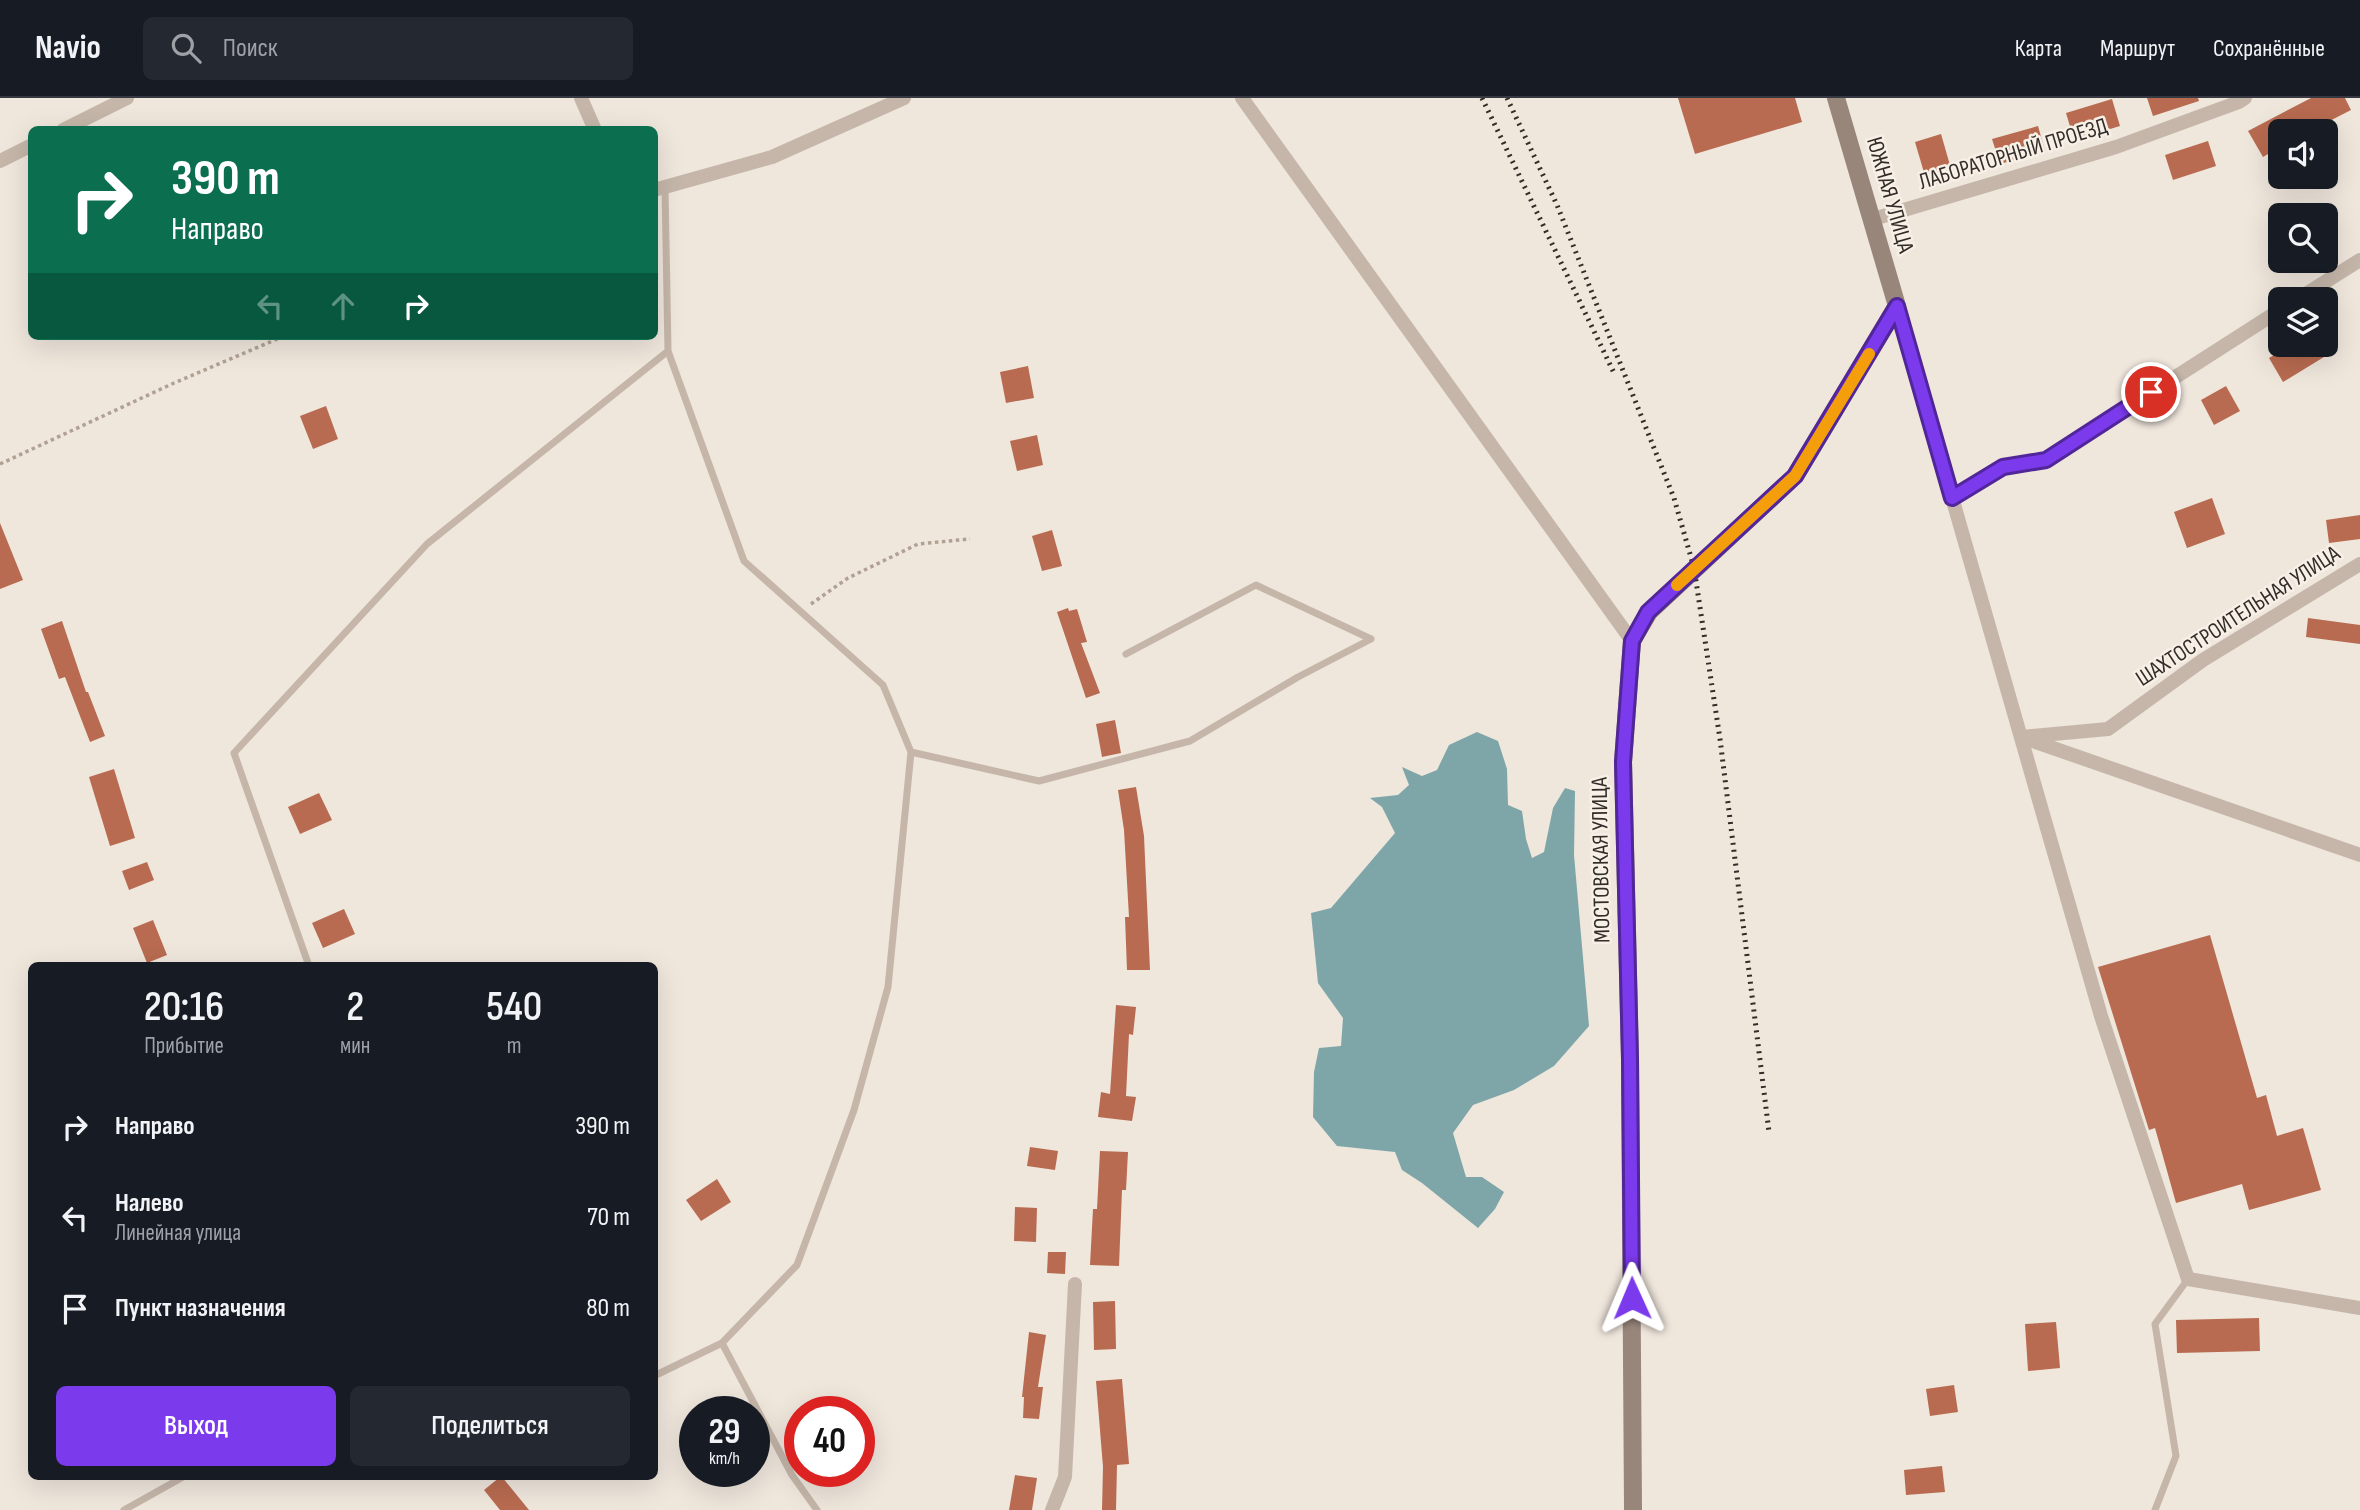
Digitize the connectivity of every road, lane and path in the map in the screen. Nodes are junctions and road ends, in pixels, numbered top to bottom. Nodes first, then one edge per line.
1 (127, 98) edge
2 (581, 98) edge
3 (904, 98) edge
4 (1241, 98) edge
5 (1836, 98) edge
6 (2245, 98) edge
7 (71, 126) edge
8 (593, 126) edge
9 (28, 147) edge
10 (0, 161) edge
11 (660, 189) edge
12 (1870, 220) junction
13 (2360, 260) edge
14 (2317, 287) edge
15 (1897, 306) junction
16 (2268, 318) edge
17 (275, 340) edge
18 (668, 351) junction
19 (0, 464) edge
20 (1952, 498) junction
21 (970, 539) dead end
22 (2360, 564) edge
23 (800, 611) junction
24 (1632, 641) junction
25 (1126, 654) dead end
26 (2022, 737) junction
27 (911, 752) junction
28 (2360, 855) edge
29 (308, 962) edge
30 (2188, 1279) junction
31 (1075, 1284) dead end
32 (2360, 1307) edge
33 (722, 1343) junction
34 (658, 1374) edge
35 (178, 1480) edge
36 (124, 1510) edge
37 (817, 1510) edge
38 (1052, 1510) edge
39 (1633, 1510) edge
40 (2155, 1510) edge

1 - 7 street
2 - 8 street
3 - 11 street
4 - 24 street
5 - 12 street, ЮЖНАЯ УЛИЦА
6 - 12 street, ЛАБОРАТОРНЫЙ ПРОЕЗД
9 - 10 street
11 - 18 lane
12 - 15 street, ЮЖНАЯ УЛИЦА
13 - 14 street
15 - 20 street
15 - 24 street, МОСТОВСКАЯ УЛИЦА
16 - 20 street
17 - 19 path
18 - 23 lane
18 - 29 lane
20 - 26 street
21 - 23 path
22 - 26 street, ШАХТОСТРОИТЕЛЬНАЯ УЛИЦА
23 - 27 lane
24 - 39 street, МОСТОВСКАЯ УЛИЦА
25 - 27 lane
26 - 28 street
26 - 30 street
27 - 33 lane
30 - 32 street
30 - 40 lane
31 - 38 street
33 - 34 lane
33 - 37 lane
35 - 36 lane

